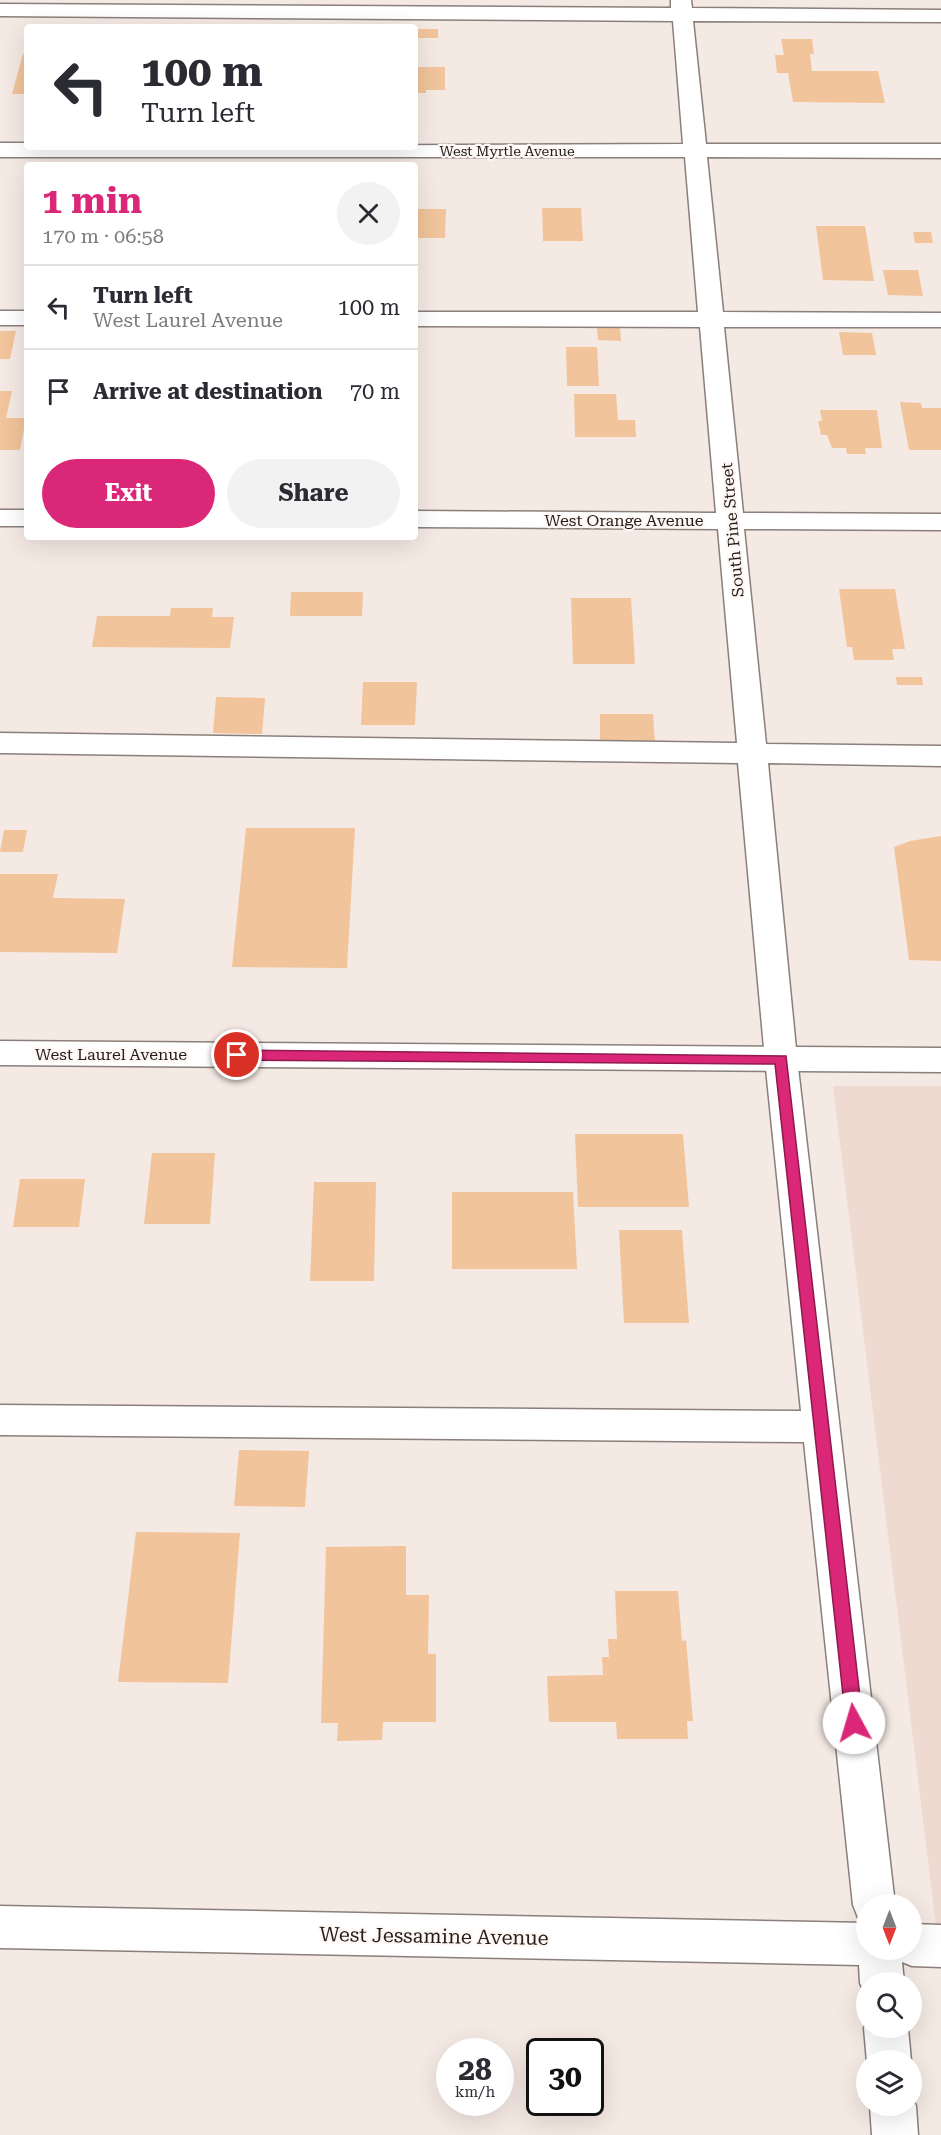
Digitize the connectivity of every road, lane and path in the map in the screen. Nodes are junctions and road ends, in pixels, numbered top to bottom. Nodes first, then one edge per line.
1 (682, 8) edge
2 (0, 9) edge
3 (941, 16) edge
4 (0, 150) edge
5 (696, 151) junction
6 (941, 151) edge
7 (0, 318) edge
8 (24, 318) edge
9 (418, 319) edge
10 (712, 320) junction
11 (941, 320) edge
12 (0, 518) edge
13 (24, 518) edge
14 (418, 519) edge
15 (732, 521) junction
16 (941, 522) edge
17 (0, 743) edge
18 (752, 754) junction
19 (941, 756) edge
20 (0, 1053) edge
21 (781, 1059) junction
22 (941, 1060) edge
23 (0, 1420) edge
24 (822, 1427) junction
25 (873, 1894) edge
26 (0, 1927) edge
27 (856, 1944) edge
28 (922, 1945) edge
29 (941, 1946) edge
30 (893, 2116) edge
31 (895, 2135) edge

1 - 2 street
1 - 3 street
1 - 5 street, South Pine Street
4 - 5 street, West Myrtle Avenue
5 - 6 street, West Myrtle Avenue
5 - 10 street, South Pine Street
7 - 8 street
9 - 10 street
10 - 11 street
10 - 15 street, South Pine Street
12 - 13 street
14 - 15 street, West Orange Avenue
15 - 16 street, West Orange Avenue
15 - 18 street, South Pine Street
17 - 18 street
18 - 19 street
18 - 21 street, South Pine Street
20 - 21 street, West Laurel Avenue
21 - 22 street, West Laurel Avenue
21 - 24 street, South Pine Street
23 - 24 street
24 - 25 street, South Pine Street
26 - 27 street, West Jessamine Avenue
28 - 29 street
30 - 31 street

